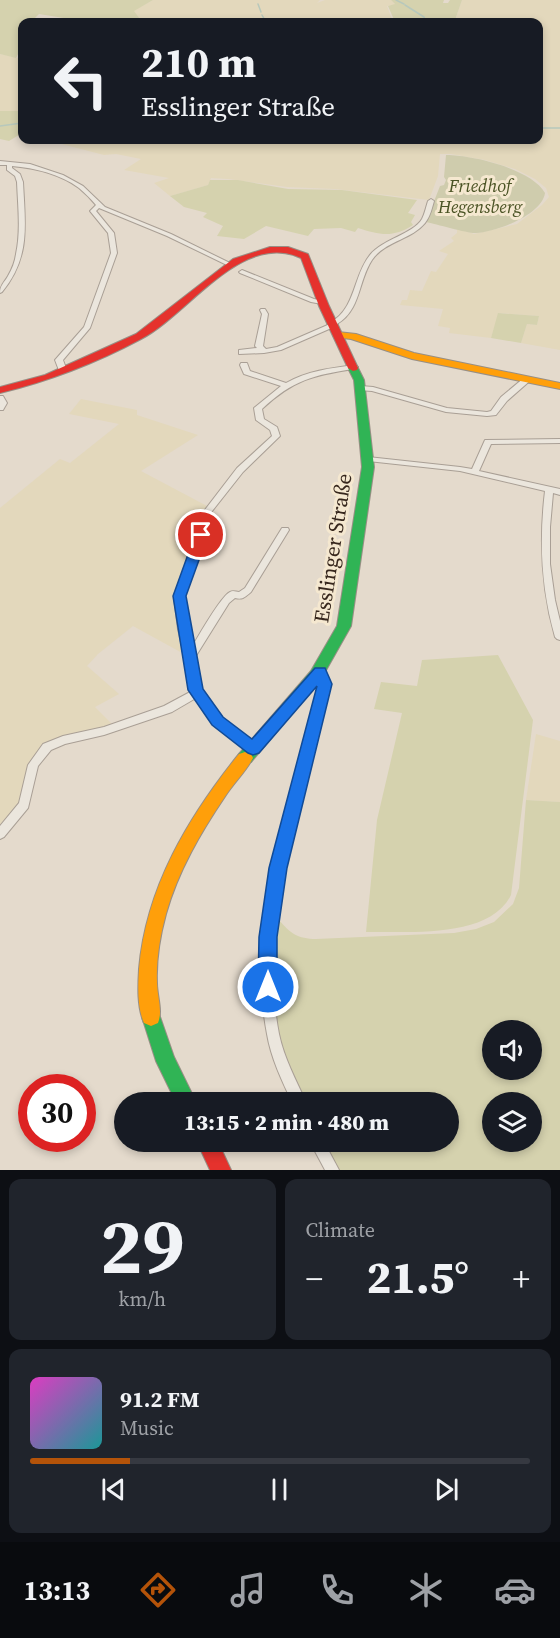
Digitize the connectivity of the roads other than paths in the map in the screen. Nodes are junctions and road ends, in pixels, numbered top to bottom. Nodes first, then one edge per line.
1 (0, 163) edge
2 (10, 164) junction
3 (431, 201) dead end
4 (99, 205) junction
5 (236, 268) junction
6 (0, 291) edge
7 (322, 302) junction
8 (264, 310) dead end
9 (335, 328) junction
10 (261, 350) junction
11 (242, 352) dead end
12 (244, 365) dead end
13 (354, 368) junction
14 (63, 371) junction
15 (528, 379) junction
16 (285, 385) junction
17 (560, 386) edge
18 (361, 388) junction
19 (0, 390) edge
20 (0, 398) edge
21 (0, 408) edge
22 (560, 441) edge
23 (368, 459) junction
24 (475, 471) junction
25 (549, 489) junction
26 (560, 492) edge
27 (285, 530) dead end
28 (560, 637) edge
29 (189, 658) junction
30 (320, 672) junction
31 (197, 693) junction
32 (253, 749) junction
33 (0, 834) edge
34 (181, 1092) edge
35 (295, 1092) edge
36 (212, 1152) edge
37 (322, 1152) edge
38 (222, 1170) edge
39 (332, 1170) edge

1 - 2 street
2 - 4 street
2 - 6 street
3 - 9 street
4 - 5 street
4 - 14 street
5 - 7 street
5 - 7 street, Esslinger Straße
5 - 14 street, Esslinger Straße
7 - 9 street, Esslinger Straße
8 - 10 street
9 - 10 street
9 - 13 street, Esslinger Straße
9 - 15 street
10 - 11 street
12 - 16 street
13 - 16 street
13 - 18 street, Esslinger Straße
14 - 19 street, Esslinger Straße
15 - 17 street
15 - 18 street
16 - 29 street
18 - 23 street, Esslinger Straße
20 - 21 street
22 - 24 street
23 - 24 street
23 - 30 street, Esslinger Straße
24 - 25 street
25 - 26 street
25 - 28 street
27 - 29 street
29 - 31 street
30 - 32 street, Esslinger Straße
30 - 35 street
31 - 32 street
31 - 33 street
32 - 34 street, Esslinger Straße
36 - 38 street
37 - 39 street

